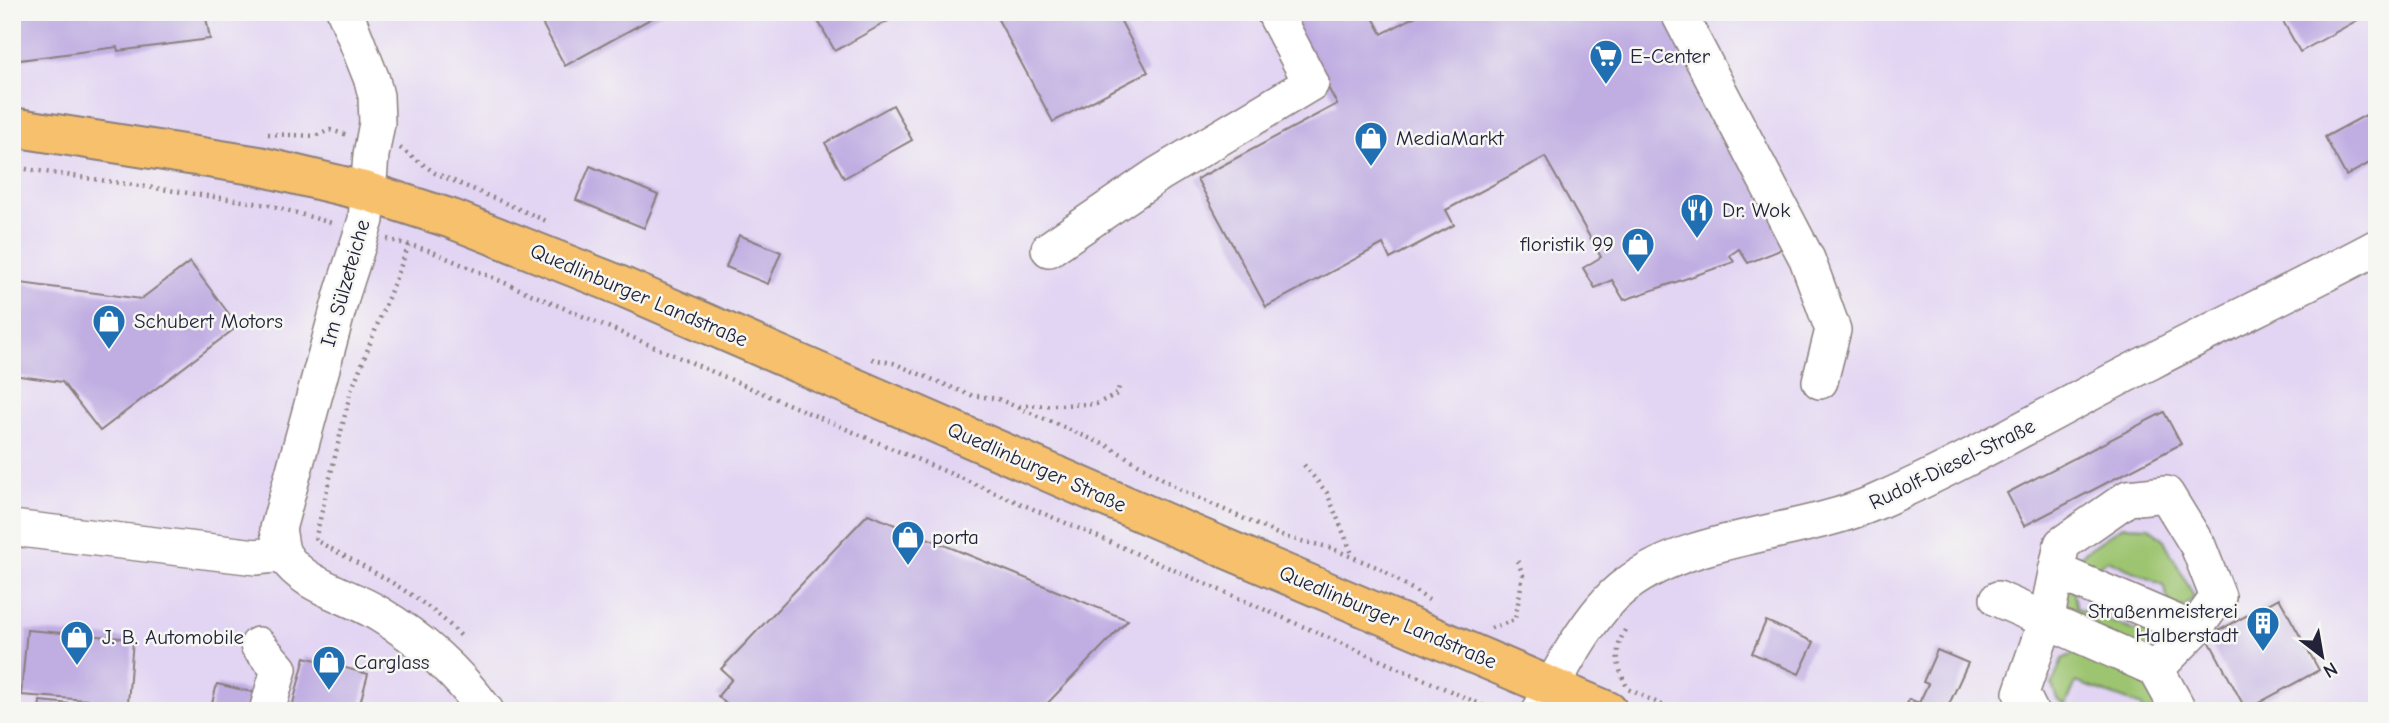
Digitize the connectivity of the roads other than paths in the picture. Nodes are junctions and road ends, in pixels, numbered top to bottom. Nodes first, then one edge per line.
1 (345, 12) edge
2 (1274, 12) edge
3 (1678, 12) edge
4 (12, 127) edge
5 (368, 192) junction
6 (2377, 247) edge
7 (1049, 249) dead end
8 (1820, 381) dead end
9 (906, 410) joint
10 (1168, 524) joint
11 (12, 528) edge
12 (283, 554) junction
13 (2056, 571) junction
14 (1998, 599) dead end
15 (2046, 621) junction
16 (2194, 631) junction
17 (258, 645) dead end
18 (2156, 669) junction
19 (1546, 699) edge
20 (267, 711) edge
21 (486, 711) edge
22 (1608, 711) edge
23 (2031, 711) edge
24 (2179, 711) edge

1 - 5 street, Im Sülzeteiche
2 - 7 street
3 - 8 street
4 - 5 main road
5 - 9 main road, Quedlinburger Landstraße
5 - 12 street, Im Sülzeteiche
6 - 19 street, Rudolf-Diesel-Straße
9 - 10 main road, Quedlinburger Straße
10 - 19 main road, Quedlinburger Landstraße
11 - 12 street
12 - 21 street
13 - 15 street
13 - 16 street
13 - 16 street
14 - 15 street
15 - 18 street
15 - 23 street
16 - 18 street
17 - 20 street
18 - 24 street
19 - 22 main road, Quedlinburger Landstraße

